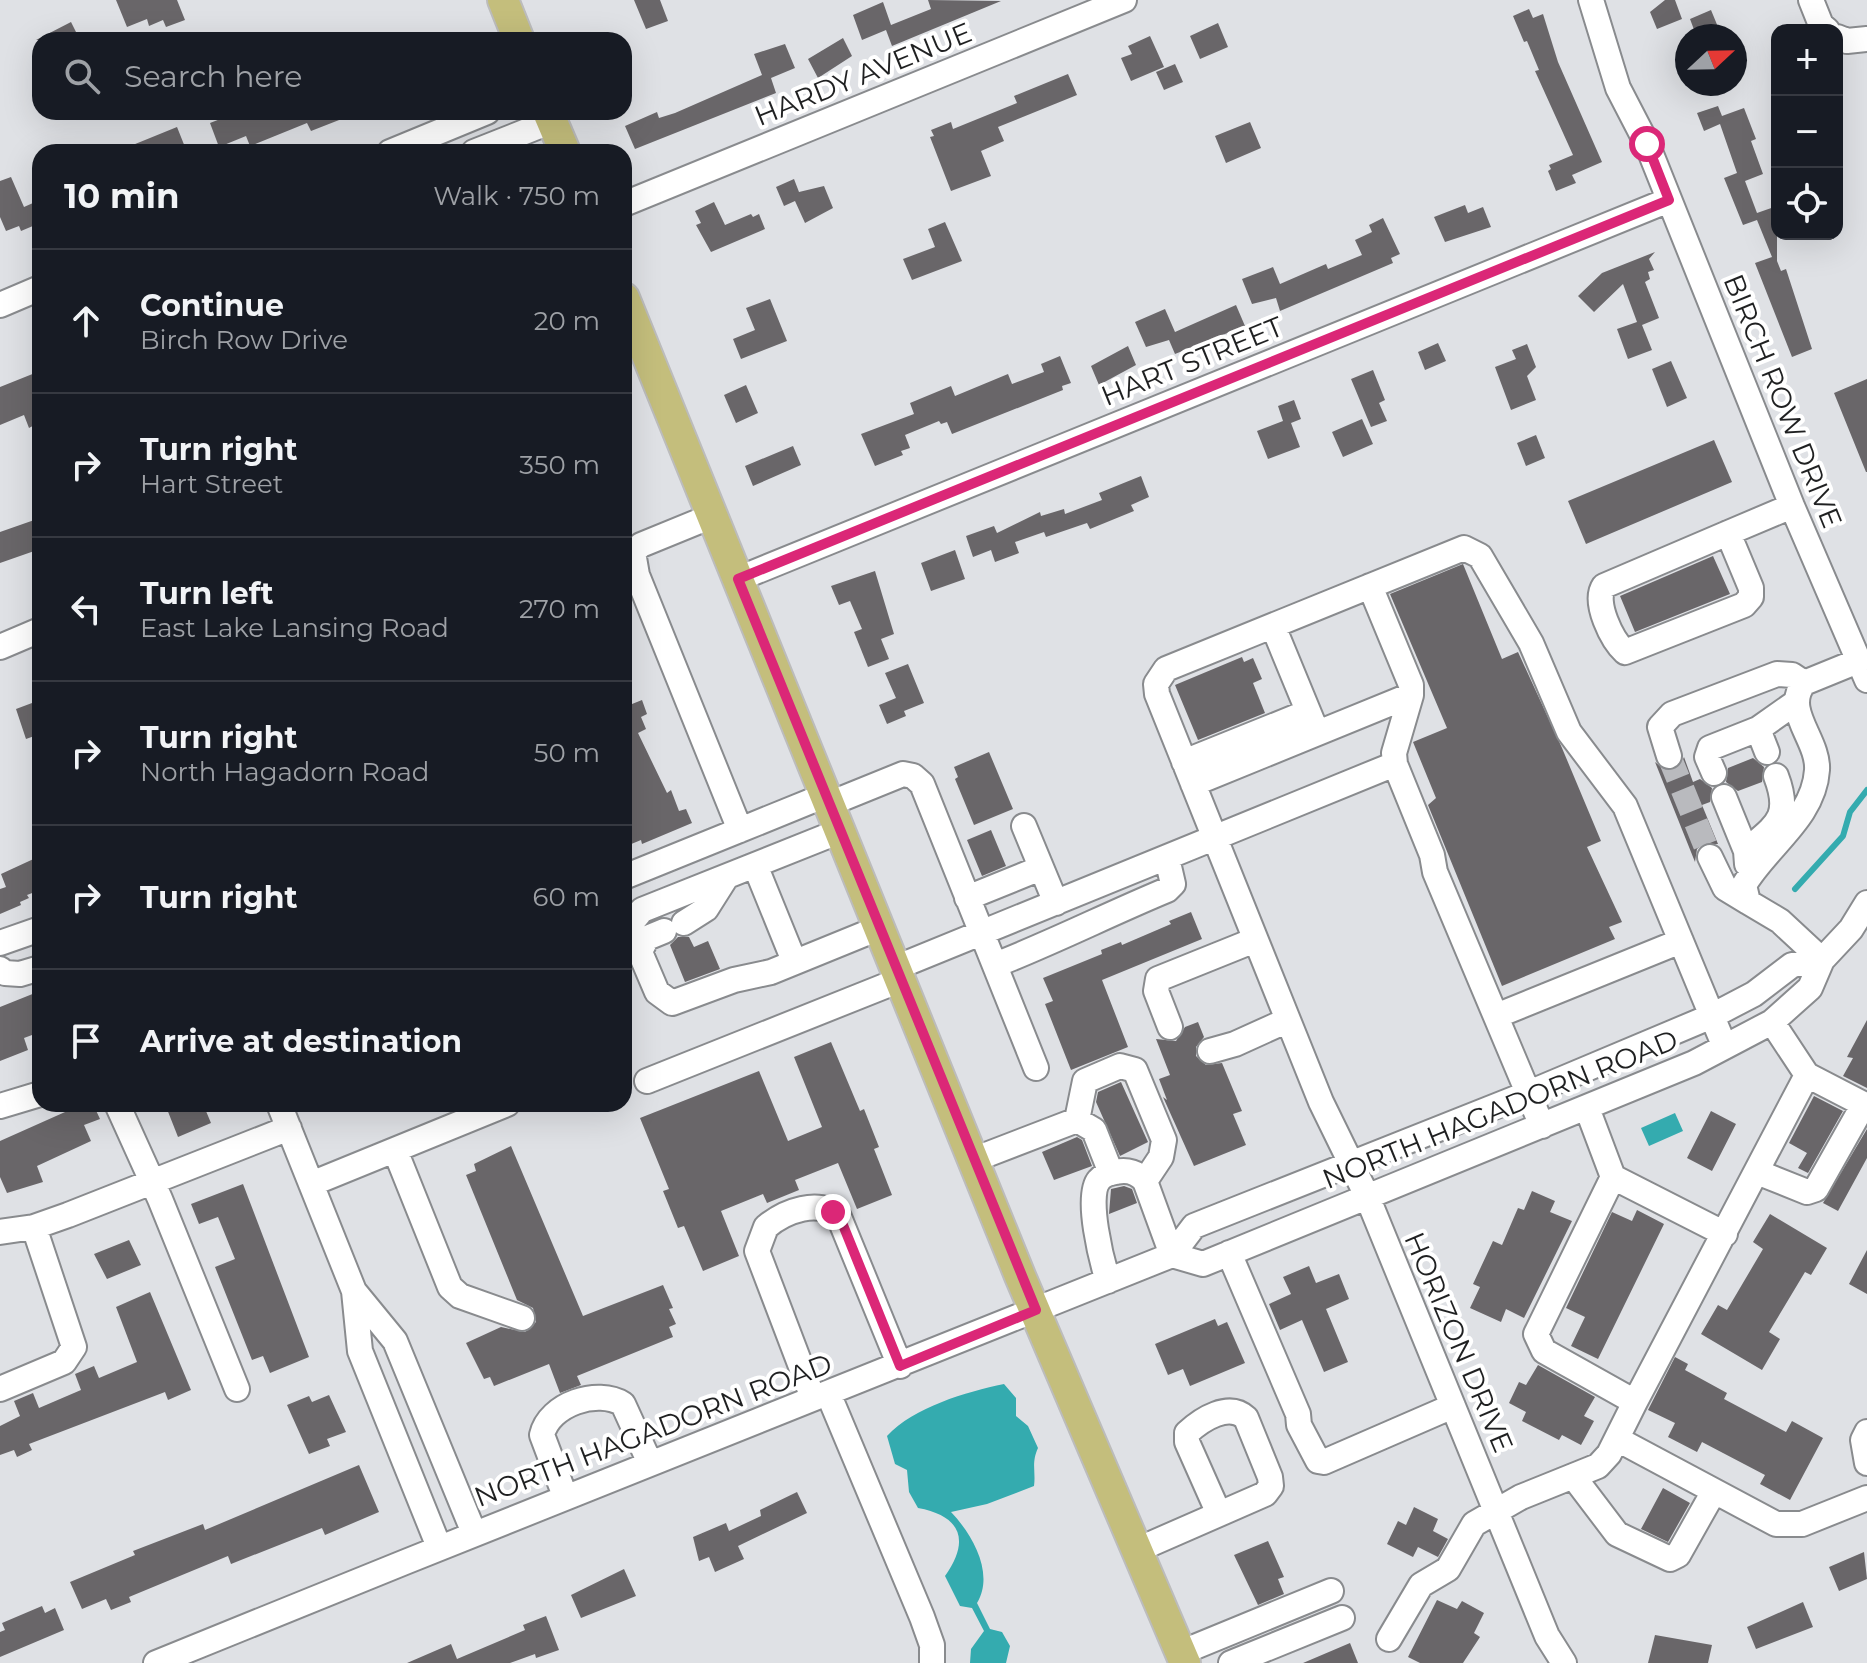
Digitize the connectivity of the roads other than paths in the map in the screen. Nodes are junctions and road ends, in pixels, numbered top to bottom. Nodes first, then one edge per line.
1 (503, 0) edge
2 (1124, 0) edge
3 (1591, 0) edge
4 (1811, 0) edge
5 (1821, 24) edge
6 (516, 32) edge
7 (1843, 38) edge
8 (1865, 40) edge
9 (468, 120) edge
10 (543, 120) edge
11 (551, 120) edge
12 (409, 144) edge
13 (491, 144) edge
14 (562, 144) edge
15 (1669, 200) junction
16 (632, 201) edge
17 (32, 291) edge
18 (0, 305) edge
19 (632, 318) edge
20 (1792, 506) junction
21 (712, 516) junction
22 (1728, 533) junction
23 (738, 579) junction
24 (1370, 586) junction
25 (1273, 626) junction
26 (32, 633) edge
27 (0, 647) edge
28 (1863, 670) edge
29 (1799, 693) junction
30 (1411, 695) junction
31 (1312, 723) junction
32 (1758, 729) junction
33 (1767, 752) dead end
34 (1669, 756) tunnel mouth
35 (1395, 764) junction
36 (1188, 773) junction
37 (1714, 773) dead end
38 (1776, 776) dead end
39 (1724, 797) dead end
40 (832, 810) junction
41 (1024, 826) dead end
42 (740, 830) junction
43 (1215, 838) junction
44 (1746, 851) junction
45 (1710, 857) tunnel mouth
46 (1167, 858) junction
47 (755, 865) junction
48 (1041, 868) junction
49 (632, 874) edge
50 (725, 879) junction
51 (1748, 890) junction
52 (967, 898) junction
53 (1062, 901) junction
54 (1867, 903) edge
55 (879, 928) junction
56 (1080, 929) junction
57 (32, 932) edge
58 (982, 933) junction
59 (1255, 940) junction
60 (1681, 941) junction
61 (0, 943) edge
62 (640, 951) junction
63 (1822, 960) junction
64 (794, 961) junction
65 (995, 965) junction
66 (0, 969) edge
67 (32, 970) edge
68 (898, 974) junction
69 (1496, 1016) junction
70 (1712, 1016) junction
71 (1288, 1020) junction
72 (1772, 1022) junction
73 (1170, 1027) dead end
74 (1724, 1045) junction
75 (1210, 1051) dead end
76 (1036, 1068) dead end
77 (1807, 1075) junction
78 (647, 1081) dead end
79 (1529, 1093) junction
80 (32, 1096) edge
81 (1866, 1105) edge
82 (0, 1106) edge
83 (1587, 1108) junction
84 (120, 1112) edge
85 (282, 1112) edge
86 (488, 1112) edge
87 (1077, 1120) junction
88 (1542, 1126) junction
89 (289, 1128) junction
90 (395, 1150) junction
91 (973, 1160) junction
92 (1349, 1164) junction
93 (1757, 1172) junction
94 (1111, 1173) junction
95 (1613, 1177) junction
96 (1145, 1181) junction
97 (151, 1183) junction
98 (311, 1184) junction
99 (1367, 1196) junction
100 (34, 1227) junction
101 (0, 1232) edge
102 (1725, 1234) junction
103 (1229, 1253) junction
104 (1172, 1255) junction
105 (1108, 1281) junction
106 (354, 1291) junction
107 (1036, 1310) junction
108 (522, 1318) dead end
109 (900, 1366) junction
110 (0, 1389) edge
111 (237, 1389) dead end
112 (821, 1395) junction
113 (1635, 1402) junction
114 (1453, 1406) junction
115 (1867, 1432) edge
116 (1617, 1439) junction
117 (649, 1461) junction
118 (1867, 1463) edge
119 (1573, 1476) junction
120 (1713, 1493) junction
121 (1865, 1495) edge
122 (565, 1496) junction
123 (1497, 1511) junction
124 (1219, 1514) dead end
125 (474, 1533) junction
126 (439, 1547) junction
127 (1137, 1550) junction
128 (1331, 1591) dead end
129 (1342, 1618) dead end
130 (1389, 1639) dead end
131 (1182, 1658) edge
132 (156, 1663) edge
133 (932, 1663) edge
134 (1231, 1663) edge
135 (1564, 1663) edge

1 - 6 main road
2 - 16 street, HARDY AVENUE
3 - 15 street, BIRCH ROW DRIVE
4 - 5 street
7 - 8 street
9 - 12 street
10 - 13 street
11 - 14 main road
15 - 20 street, BIRCH ROW DRIVE
15 - 23 street, HART STREET
17 - 18 street
19 - 21 main road
20 - 22 street
20 - 28 street, BIRCH ROW DRIVE
21 - 23 main road
21 - 42 street
22 - 22 street
23 - 40 main road
24 - 25 street
24 - 30 street
24 - 60 street
25 - 31 street
25 - 36 street, HORIZON DRIVE
26 - 27 street
28 - 29 street
29 - 32 street
29 - 34 street
29 - 51 street
30 - 31 street
30 - 35 street
31 - 36 street
32 - 33 street
32 - 37 street
35 - 43 street
35 - 69 street
36 - 43 street, HORIZON DRIVE
38 - 44 street
39 - 44 street
40 - 42 street
40 - 47 street
40 - 52 street
40 - 55 main road
41 - 48 street
42 - 49 street
43 - 46 street
43 - 59 street, HORIZON DRIVE
44 - 51 street
45 - 51 street
46 - 53 street
46 - 56 street
47 - 50 street
47 - 64 street
48 - 52 street
48 - 53 street
50 - 62 street
50 - 62 street
51 - 63 street
52 - 58 street
53 - 56 street
53 - 58 street
54 - 63 street, NORTH HAGADORN ROAD
55 - 64 street
55 - 68 main road
56 - 65 street
57 - 61 street
58 - 65 street
58 - 68 street
59 - 71 street, HORIZON DRIVE
59 - 73 street
60 - 69 street
60 - 70 street
62 - 64 street
63 - 70 street, NORTH HAGADORN ROAD
63 - 72 street, NORTH HAGADORN ROAD
65 - 76 street
66 - 67 street
68 - 78 street
68 - 91 main road
69 - 79 street
70 - 74 street
70 - 79 street, NORTH HAGADORN ROAD
71 - 75 street
71 - 92 street, HORIZON DRIVE
72 - 74 street, NORTH HAGADORN ROAD
72 - 77 street
74 - 83 street, NORTH HAGADORN ROAD
77 - 81 street
77 - 93 street
79 - 88 street
79 - 92 street, NORTH HAGADORN ROAD
80 - 82 street
81 - 93 street
83 - 88 street, NORTH HAGADORN ROAD
83 - 95 street
84 - 97 street
85 - 89 street
86 - 90 street
87 - 91 street
87 - 94 street
87 - 96 street
88 - 99 street, NORTH HAGADORN ROAD
89 - 97 street
89 - 98 street
90 - 98 street
90 - 108 street
91 - 107 main road
92 - 99 street, HORIZON DRIVE
92 - 104 street, NORTH HAGADORN ROAD
93 - 102 street
94 - 96 street
94 - 105 street
95 - 102 street
95 - 113 street
96 - 104 street
97 - 100 street
97 - 111 street
98 - 106 street
99 - 103 street, NORTH HAGADORN ROAD
99 - 114 street, HORIZON DRIVE
100 - 101 street
100 - 110 street
102 - 113 street
103 - 104 street, NORTH HAGADORN ROAD
103 - 114 street
104 - 105 street, NORTH HAGADORN ROAD
105 - 107 street, NORTH HAGADORN ROAD
106 - 125 street
106 - 126 street
107 - 109 street, NORTH HAGADORN ROAD
107 - 127 main road
109 - 112 street, NORTH HAGADORN ROAD
109 - 112 street
112 - 117 street, NORTH HAGADORN ROAD
112 - 133 street
113 - 116 street
114 - 123 street, HORIZON DRIVE
115 - 118 street
116 - 119 street
116 - 120 street
117 - 122 street, NORTH HAGADORN ROAD
117 - 122 street
119 - 120 street
119 - 123 street
120 - 121 street
122 - 125 street, NORTH HAGADORN ROAD
123 - 130 street
123 - 135 street, HORIZON DRIVE
124 - 127 street
125 - 126 street, NORTH HAGADORN ROAD
126 - 132 street, NORTH HAGADORN ROAD
127 - 131 main road
128 - 131 street
129 - 134 street

